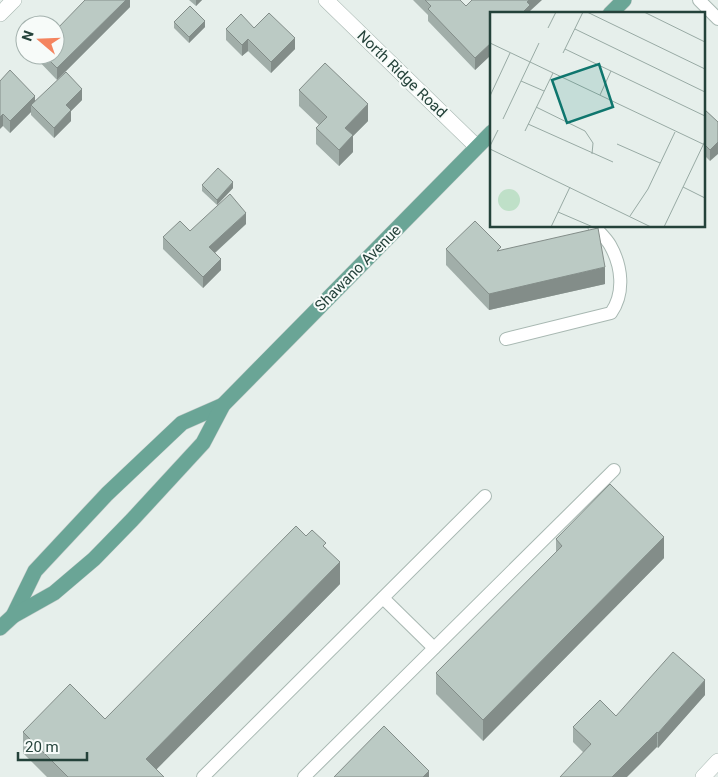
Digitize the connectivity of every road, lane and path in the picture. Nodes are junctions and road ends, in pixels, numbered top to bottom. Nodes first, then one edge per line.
1 (14, 0) edge
2 (326, 0) edge
3 (624, 0) edge
4 (699, 0) edge
5 (612, 12) edge
6 (0, 14) edge
7 (718, 19) edge
8 (490, 134) edge
9 (477, 147) junction
10 (596, 228) edge
11 (506, 339) dead end
12 (223, 405) junction
13 (614, 470) dead end
14 (485, 496) dead end
15 (383, 598) junction
16 (13, 616) junction
17 (0, 628) edge
18 (434, 648) junction
19 (718, 762) edge
20 (203, 777) edge
21 (304, 777) edge
22 (702, 777) edge

1 - 6 street
2 - 9 street, North Ridge Road
3 - 5 main road
4 - 7 lane
8 - 9 main road, Shawano Avenue
9 - 12 main road, Shawano Avenue
10 - 11 lane
12 - 16 main road, Shawano Avenue
12 - 16 main road, Shawano Avenue
13 - 18 lane
14 - 15 lane
15 - 18 lane
15 - 20 lane
16 - 17 main road, Shawano Avenue
18 - 21 lane
19 - 22 street

